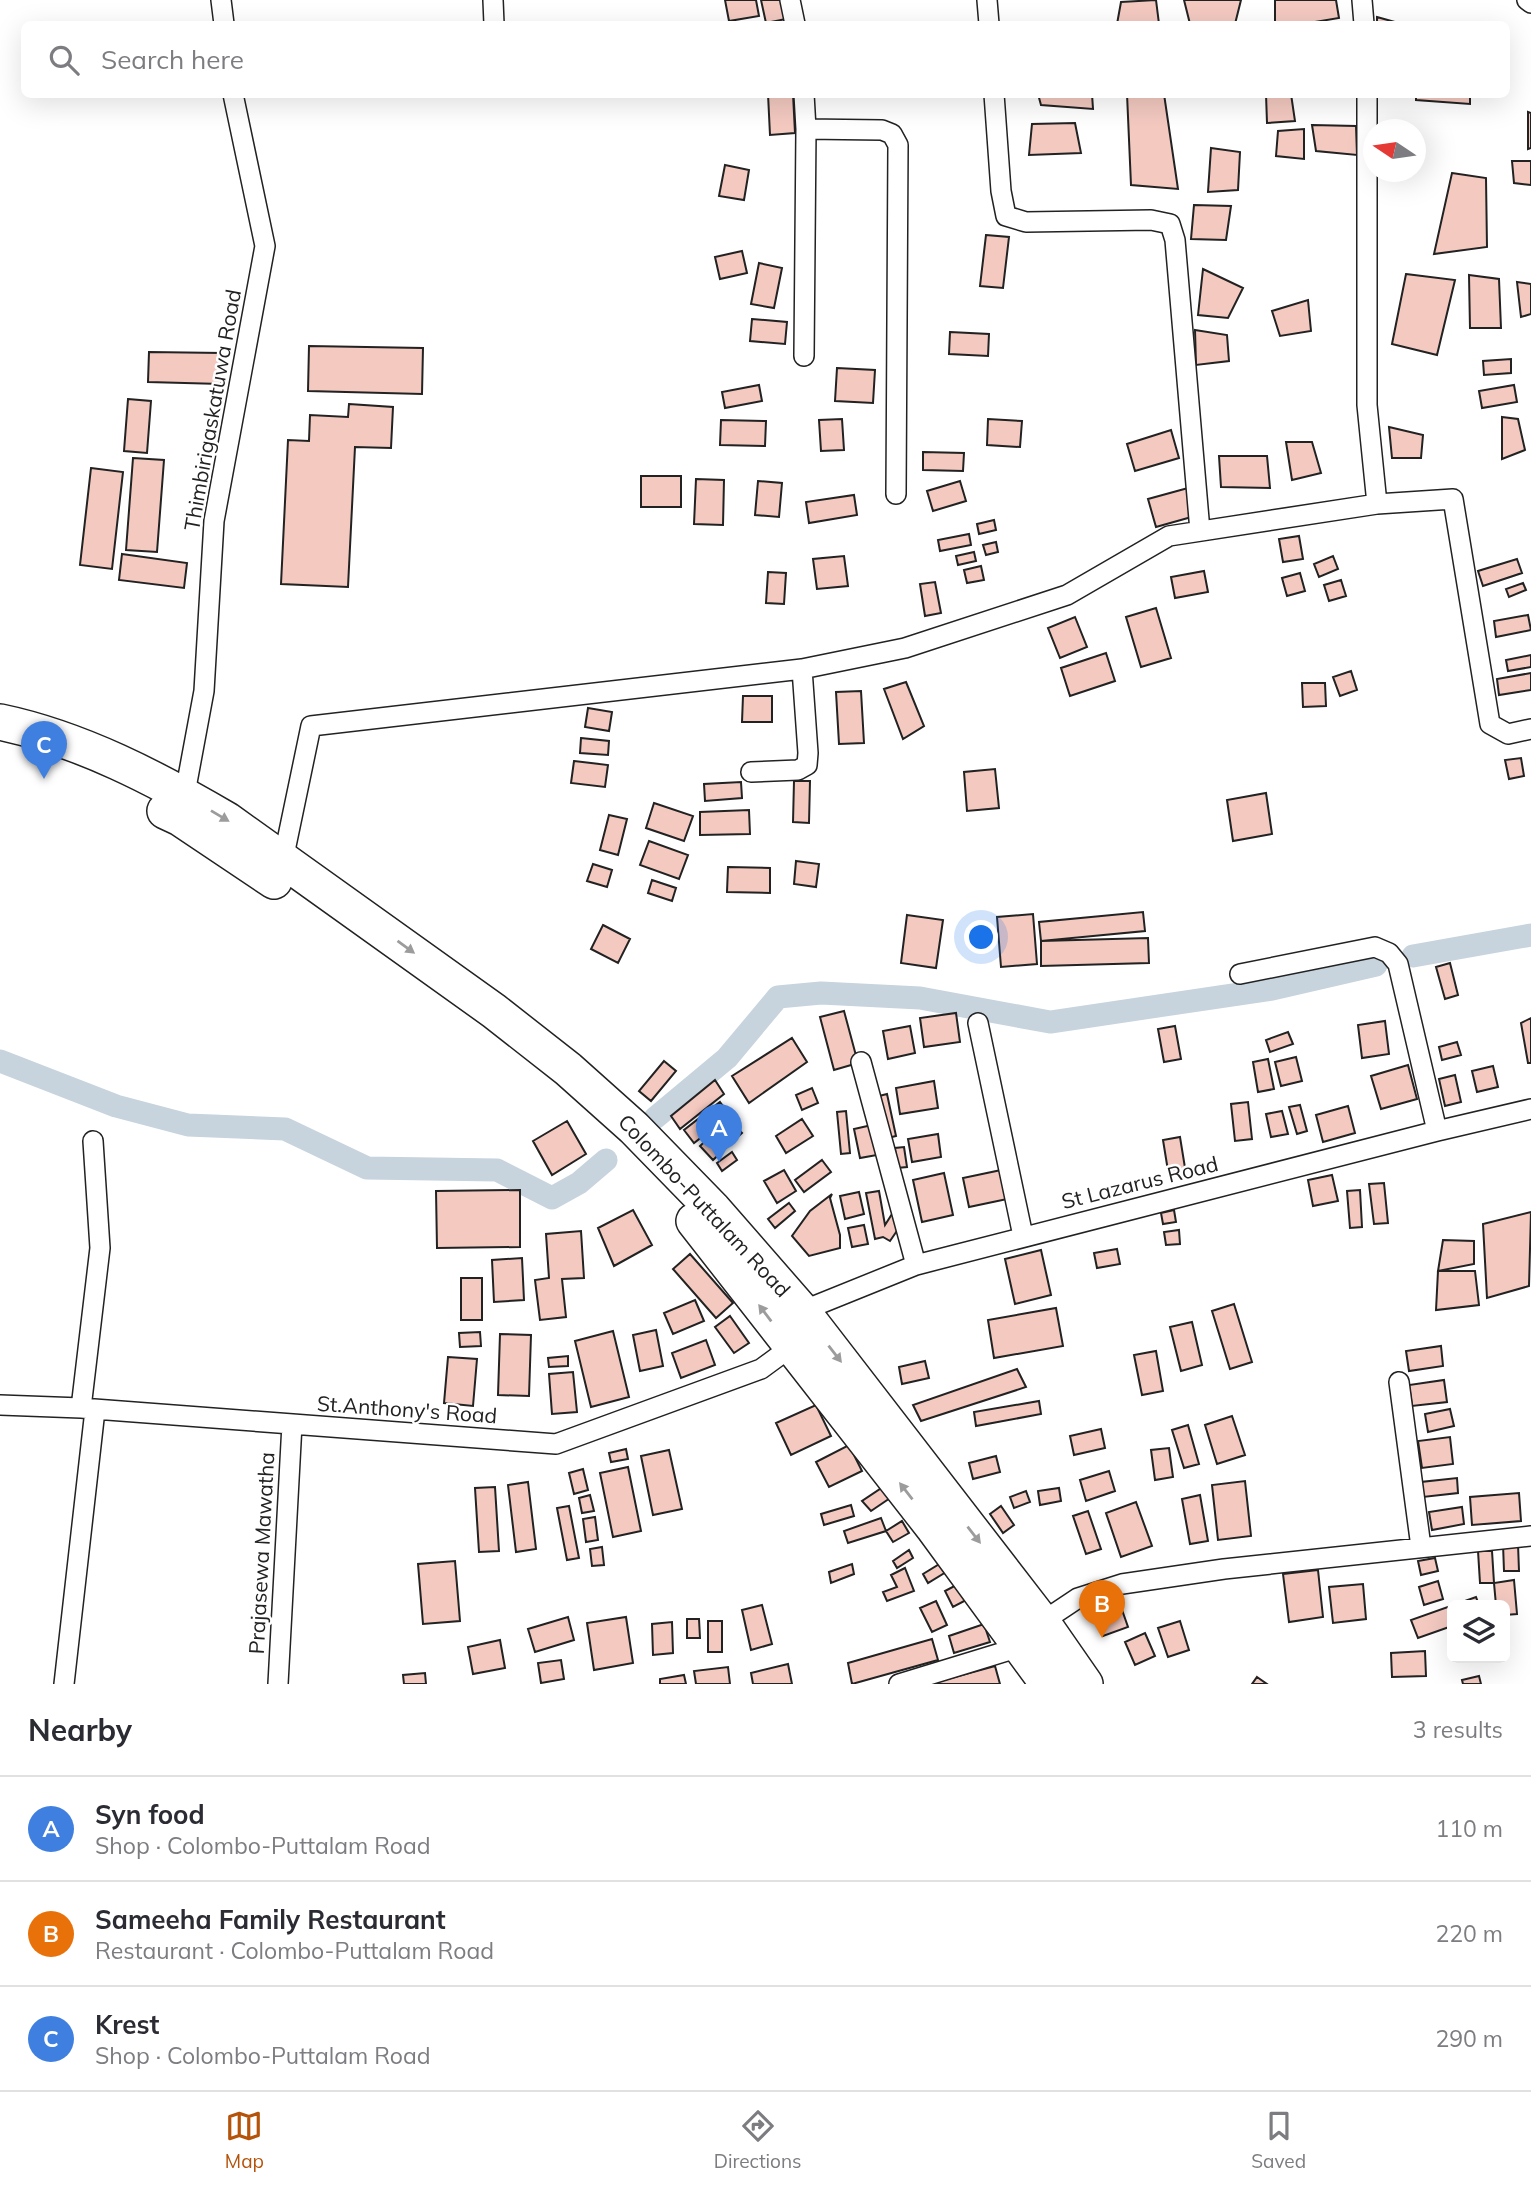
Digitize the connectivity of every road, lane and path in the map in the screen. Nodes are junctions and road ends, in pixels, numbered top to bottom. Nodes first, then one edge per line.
1 (221, 0) edge
2 (493, 0) edge
3 (790, 0) edge
4 (987, 0) edge
5 (1362, 0) edge
6 (1527, 0) edge
7 (1531, 3) edge
8 (224, 21) edge
9 (494, 21) edge
10 (794, 21) edge
11 (989, 21) edge
12 (1364, 21) edge
13 (234, 98) edge
14 (804, 98) edge
15 (994, 98) edge
16 (1367, 98) edge
17 (806, 129) junction
18 (804, 356) dead end
19 (896, 494) dead end
20 (1377, 504) junction
21 (1200, 531) junction
22 (802, 668) junction
23 (0, 722) edge
24 (1531, 729) edge
25 (0, 744) edge
26 (751, 772) dead end
27 (182, 806) junction
28 (280, 872) junction
29 (1240, 974) dead end
30 (978, 1023) dead end
31 (861, 1062) dead end
32 (1531, 1109) edge
33 (1437, 1131) junction
34 (93, 1141) dead end
35 (1023, 1236) junction
36 (916, 1265) junction
37 (802, 1311) junction
38 (791, 1347) junction
39 (1399, 1382) dead end
40 (0, 1405) edge
41 (88, 1409) junction
42 (292, 1424) junction
43 (1531, 1536) edge
44 (1420, 1547) junction
45 (1031, 1634) junction
46 (64, 1684) edge
47 (278, 1684) edge
48 (899, 1684) edge
49 (1048, 1684) edge
50 (1085, 1684) edge

1 - 8 street
2 - 9 street
3 - 10 street
4 - 11 street
5 - 12 street
6 - 7 street
13 - 27 street, Thimbirigaskatuwa Road
14 - 17 street
15 - 21 street
16 - 20 street
17 - 18 street
17 - 19 street
20 - 21 street
20 - 24 street
21 - 22 street
22 - 26 street
22 - 28 street
23 - 27 highway, Colombo-Puttalam Road
25 - 27 highway, Colombo-Puttalam Road
27 - 28 highway, Colombo-Puttalam Road
28 -> 37 highway, Colombo-Puttalam Road
38 -> 28 highway, Colombo-Puttalam Road
29 - 33 street
30 - 35 street
31 - 36 street
32 - 33 street, St Lazarus Road
33 - 35 street, St Lazarus Road
34 - 41 street
35 - 36 street, St Lazarus Road
36 - 37 street, St Lazarus Road
37 - 38 street
37 -> 45 highway, Colombo-Puttalam Road
38 - 42 street, St.Anthony's Road
45 -> 38 highway, Colombo-Puttalam Road
39 - 44 street
40 - 41 street, St.Anthony's Road
41 - 42 street, St.Anthony's Road
41 - 46 street
42 - 47 street, Prajasewa Mawatha
43 - 44 street
44 - 45 street
45 - 48 street
45 - 49 highway, Colombo-Puttalam Road
45 - 50 highway, Colombo-Puttalam Road

